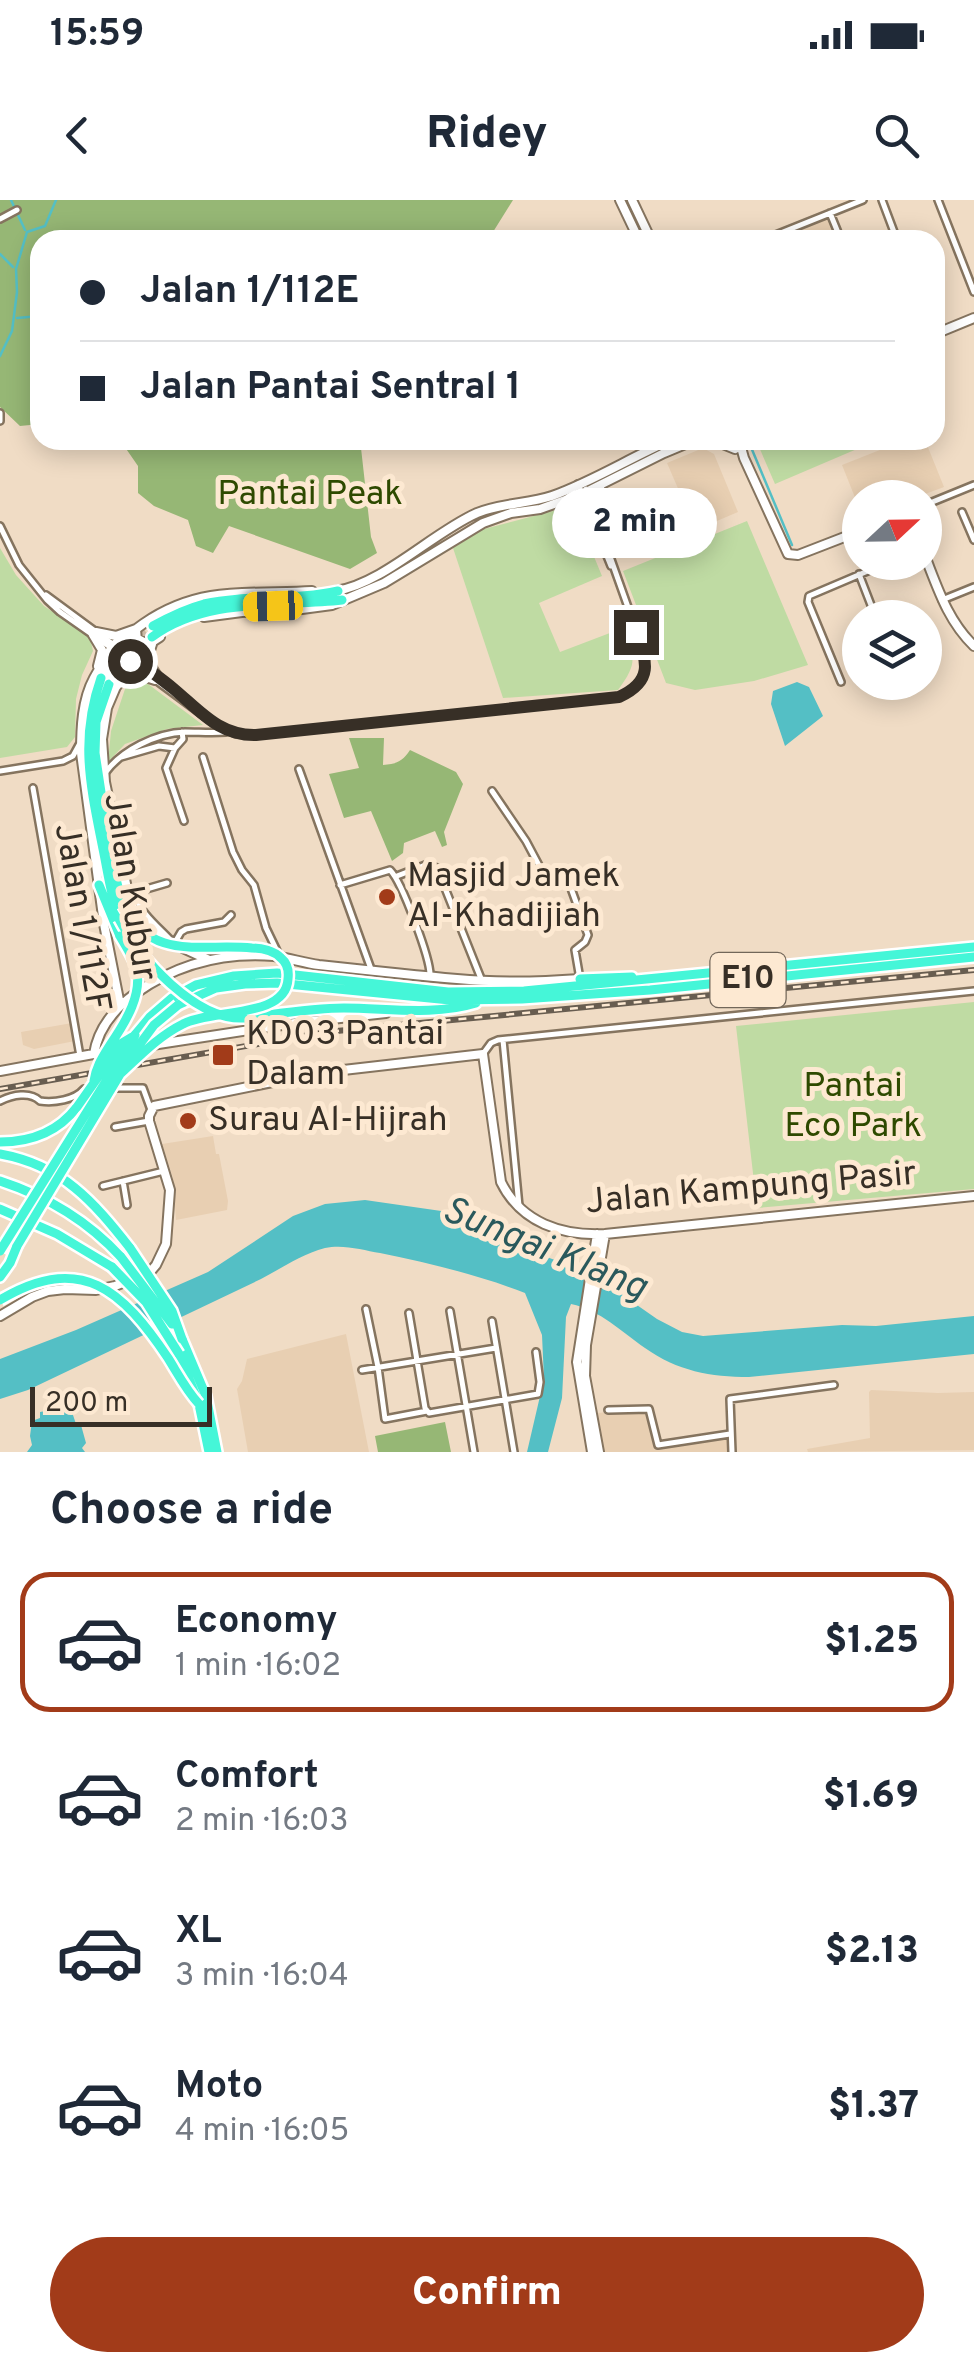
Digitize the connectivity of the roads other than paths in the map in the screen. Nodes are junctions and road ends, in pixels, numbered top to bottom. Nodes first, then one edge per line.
1 (620, 200) edge
2 (632, 200) edge
3 (863, 200) edge
4 (882, 200) edge
5 (938, 200) edge
6 (15, 210) dead end
7 (830, 214) junction
8 (0, 219) edge
9 (634, 230) edge
10 (646, 230) edge
11 (789, 230) edge
12 (837, 230) edge
13 (893, 230) edge
14 (974, 292) edge
15 (974, 318) edge
16 (945, 330) edge
17 (653, 450) edge
18 (674, 450) edge
19 (739, 450) edge
20 (607, 482) junction
21 (974, 485) edge
22 (583, 488) junction
23 (942, 499) edge
24 (556, 504) junction
25 (479, 512) junction
26 (962, 512) dead end
27 (594, 518) junction
28 (483, 522) junction
29 (0, 526) edge
30 (842, 538) edge
31 (974, 540) edge
32 (415, 551) junction
33 (421, 561) junction
34 (844, 580) edge
35 (934, 580) edge
36 (974, 587) edge
37 (340, 596) junction
38 (942, 600) junction
39 (136, 629) junction
40 (95, 634) junction
41 (153, 635) junction
42 (974, 646) edge
43 (116, 648) junction
44 (132, 659) junction
45 (156, 678) junction
46 (105, 682) junction
47 (841, 682) dead end
48 (182, 732) junction
49 (230, 732) junction
50 (80, 742) junction
51 (175, 748) junction
52 (118, 758) junction
53 (202, 758) dead end
54 (63, 760) junction
55 (299, 770) dead end
56 (0, 771) edge
57 (83, 776) junction
58 (104, 778) junction
59 (33, 788) dead end
60 (492, 791) dead end
61 (184, 822) dead end
62 (106, 849) junction
63 (397, 876) junction
64 (167, 883) dead end
65 (99, 885) junction
66 (340, 885) junction
67 (231, 915) dead end
68 (176, 945) junction
69 (974, 946) edge
70 (278, 956) junction
71 (974, 957) edge
72 (210, 960) junction
73 (185, 967) junction
74 (371, 970) junction
75 (430, 976) junction
76 (580, 978) junction
77 (674, 978) junction
78 (482, 982) junction
79 (974, 991) edge
80 (483, 1000) junction
81 (175, 1002) junction
82 (120, 1005) junction
83 (410, 1010) junction
84 (135, 1035) junction
85 (503, 1040) junction
86 (94, 1054) junction
87 (484, 1054) junction
88 (80, 1056) junction
89 (0, 1071) edge
90 (117, 1077) junction
91 (94, 1081) junction
92 (0, 1101) edge
93 (151, 1110) junction
94 (150, 1121) junction
95 (115, 1127) dead end
96 (0, 1142) edge
97 (0, 1154) edge
98 (164, 1172) junction
99 (0, 1181) edge
100 (123, 1182) junction
101 (103, 1186) dead end
102 (974, 1196) edge
103 (127, 1205) dead end
104 (519, 1206) junction
105 (0, 1209) edge
106 (601, 1234) junction
107 (16, 1246) junction
108 (0, 1250) edge
109 (0, 1265) edge
110 (0, 1277) edge
111 (0, 1300) edge
112 (366, 1309) dead end
113 (450, 1311) dead end
114 (409, 1313) dead end
115 (0, 1316) edge
116 (492, 1321) dead end
117 (182, 1339) junction
118 (496, 1348) junction
119 (536, 1352) dead end
120 (457, 1354) junction
121 (416, 1361) junction
122 (378, 1367) junction
123 (362, 1370) dead end
124 (834, 1385) dead end
125 (506, 1400) junction
126 (198, 1404) junction
127 (466, 1407) junction
128 (608, 1410) dead end
129 (426, 1412) junction
130 (732, 1434) junction
131 (208, 1452) edge
132 (218, 1452) edge
133 (474, 1452) edge
134 (514, 1452) edge
135 (595, 1452) edge
136 (732, 1452) edge

1 - 9 main road
2 - 10 main road
3 - 7 street
4 - 13 street
5 - 14 street
6 - 8 street
7 - 11 street
7 - 12 street
15 - 16 main road
17 - 22 main road
18 - 20 main road
19 - 30 main road
20 - 22 main road
20 - 27 main road
21 - 23 street
22 - 24 main road
22 - 25 main road
22 - 27 street
24 - 27 main road
24 - 28 main road
25 - 28 main road
25 - 32 main road
26 - 31 street
27 - 49 street
28 - 33 main road
29 - 40 street
32 - 33 main road
32 - 37 main road
33 - 37 main road
34 - 47 street
35 - 38 main road
36 - 38 street
37 - 39 main road
37 - 41 highway
38 - 42 main road
39 - 40 main road
39 - 41 main road
39 - 43 main road
40 - 43 street
40 - 46 main road
41 - 44 main road
41 - 45 main road
43 - 44 street
43 - 46 main road
44 - 45 street
44 - 46 main road
45 - 46 main road
45 - 49 street
46 - 50 main road, Jalan Kubur
46 - 58 main road
46 - 62 highway
48 - 49 street
48 - 51 street
48 - 52 street
50 - 54 street
50 - 57 main road, Jalan Kubur
51 - 52 street
51 - 61 street
52 - 58 street
53 - 70 street
54 - 56 street
54 - 57 street
55 - 66 street
57 - 62 highway
57 - 65 main road, Jalan Kubur
58 - 62 highway
58 - 68 main road
59 - 88 street, Jalan 1/112F
60 - 76 street
62 - 83 highway, bridge
62 - 90 highway, bridge
63 - 66 street
63 - 75 street
63 - 78 street
64 - 68 street
65 - 82 main road, Jalan Kubur
65 - 91 highway, bridge
66 - 74 street
67 - 68 street
68 - 72 main road
68 - 73 main road
69 - 77 highway, E10
70 - 72 main road
70 - 74 main road
71 - 80 highway, E10
72 - 73 main road
73 - 82 main road
74 - 75 main road
75 - 78 main road
76 - 77 highway
76 - 78 main road
77 - 81 highway, E10
79 - 85 street
80 - 81 highway, E10
80 - 83 highway
81 - 84 highway, E10
81 - 90 highway, E10, bridge
82 - 86 main road
83 - 86 main road
84 - 91 highway, E10, bridge
84 - 108 highway, E10, bridge
85 - 87 street
85 - 104 street
86 - 88 main road
87 - 93 main road
87 - 104 main road
88 - 89 main road
90 - 107 highway, E10, bridge
91 - 96 highway, E10, bridge
92 - 93 street
93 - 94 main road
94 - 95 street
94 - 98 main road
97 - 117 highway, bridge
98 - 100 street
98 - 115 main road
99 - 117 highway, bridge
100 - 101 street
100 - 103 street
102 - 106 main road, Jalan Kampung Pasir
104 - 106 main road, Jalan Kampung Pasir
105 - 126 highway, bridge
106 - 135 main road
107 - 109 highway, E10
107 - 110 highway, E10
111 - 126 highway, bridge
112 - 122 street
113 - 120 street
114 - 121 street
116 - 118 street
117 - 132 highway
118 - 120 street
118 - 125 street
119 - 125 street
120 - 121 street
120 - 127 street
121 - 122 street
121 - 129 street
122 - 123 street
122 - 129 street
124 - 130 street
125 - 127 street
125 - 134 street
126 - 131 highway
127 - 129 street
127 - 133 street
128 - 130 street
130 - 136 street

